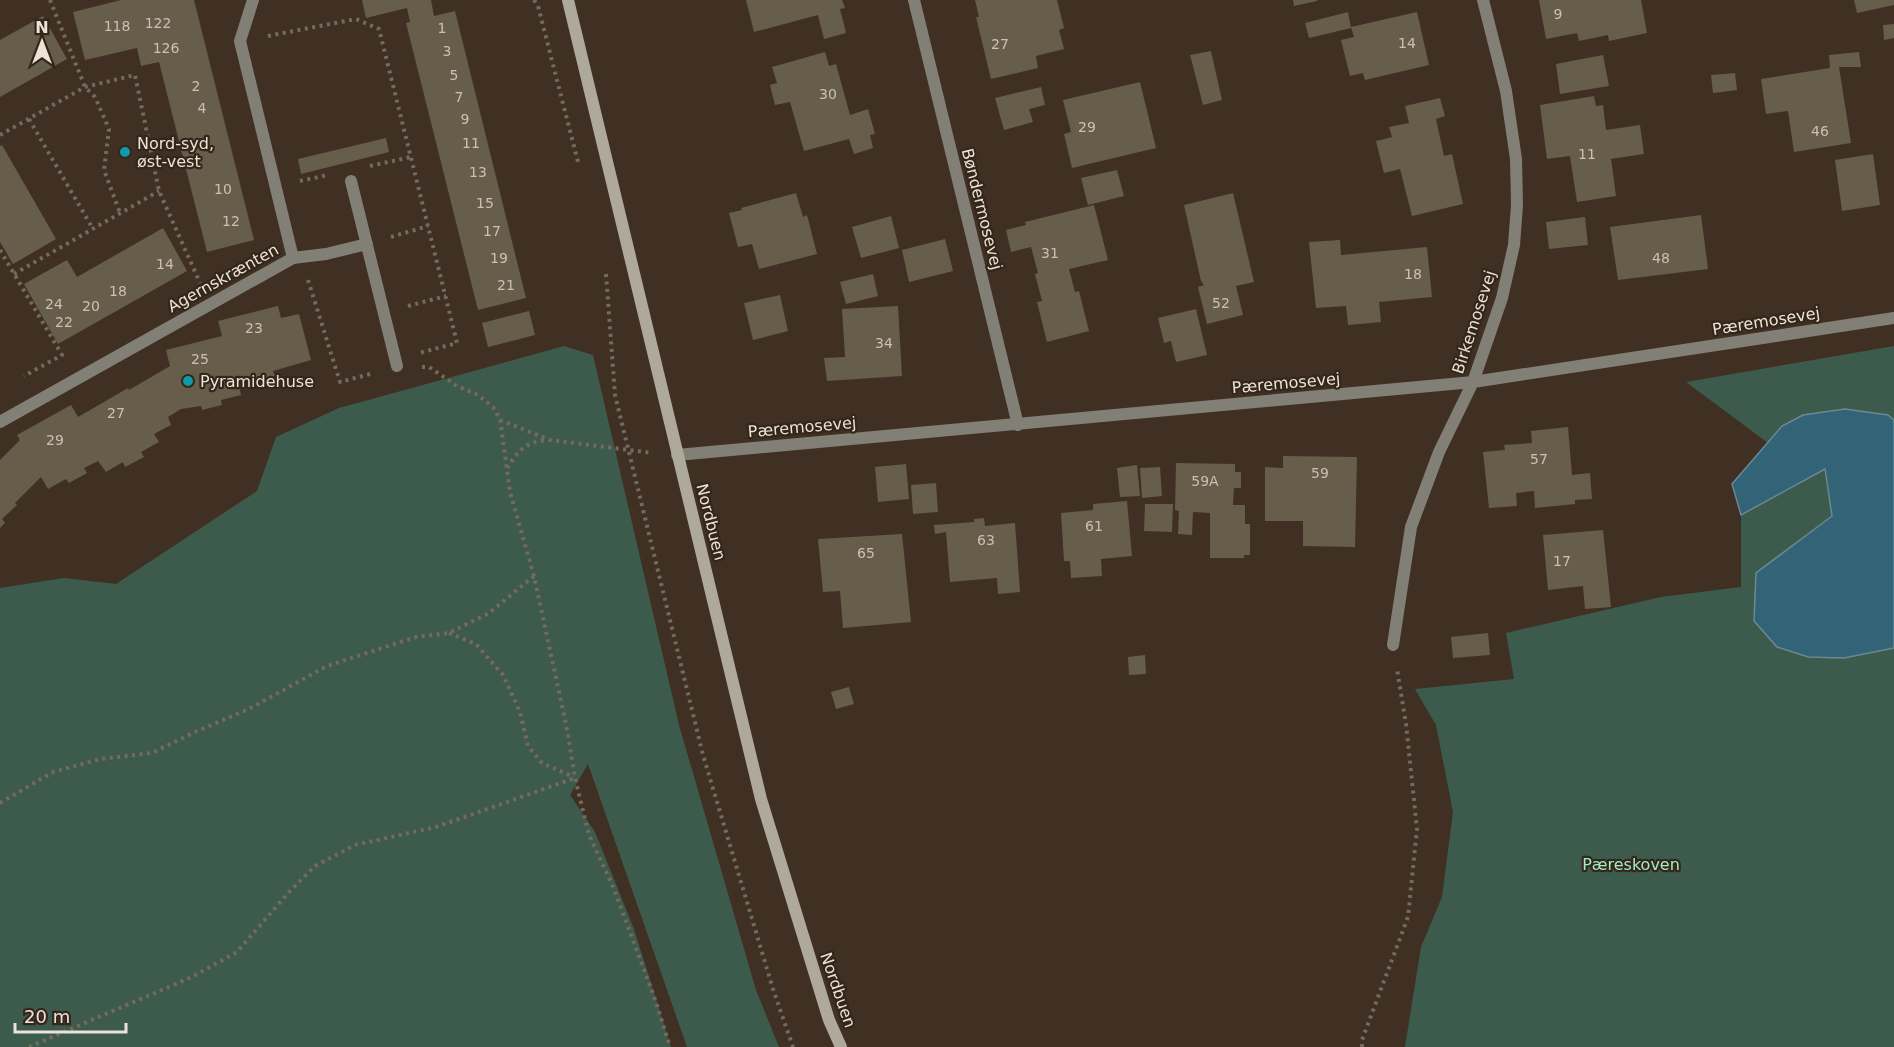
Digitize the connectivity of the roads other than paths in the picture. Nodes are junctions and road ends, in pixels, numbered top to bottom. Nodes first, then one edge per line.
1 (253, 0) edge
2 (568, 0) edge
3 (914, 0) edge
4 (1483, 0) edge
5 (351, 182) dead end
6 (367, 244) junction
7 (293, 258) junction
8 (1894, 318) edge
9 (397, 363) road end
10 (1473, 382) junction
11 (0, 422) edge
12 (1018, 425) junction
13 (677, 455) junction
14 (1393, 645) road end
15 (841, 1047) edge

1 - 7 street, Agernskrænten
2 - 13 street, Nordbuen
3 - 12 street, Bøndermosevej
4 - 10 street, Birkemosevej
5 - 6 street
6 - 7 street
6 - 9 street
7 - 11 street, Agernskrænten
8 - 10 street, Pæremosevej
10 - 12 street, Pæremosevej
10 - 14 street, Birkemosevej
12 - 13 street, Pæremosevej
13 - 15 street, Nordbuen

